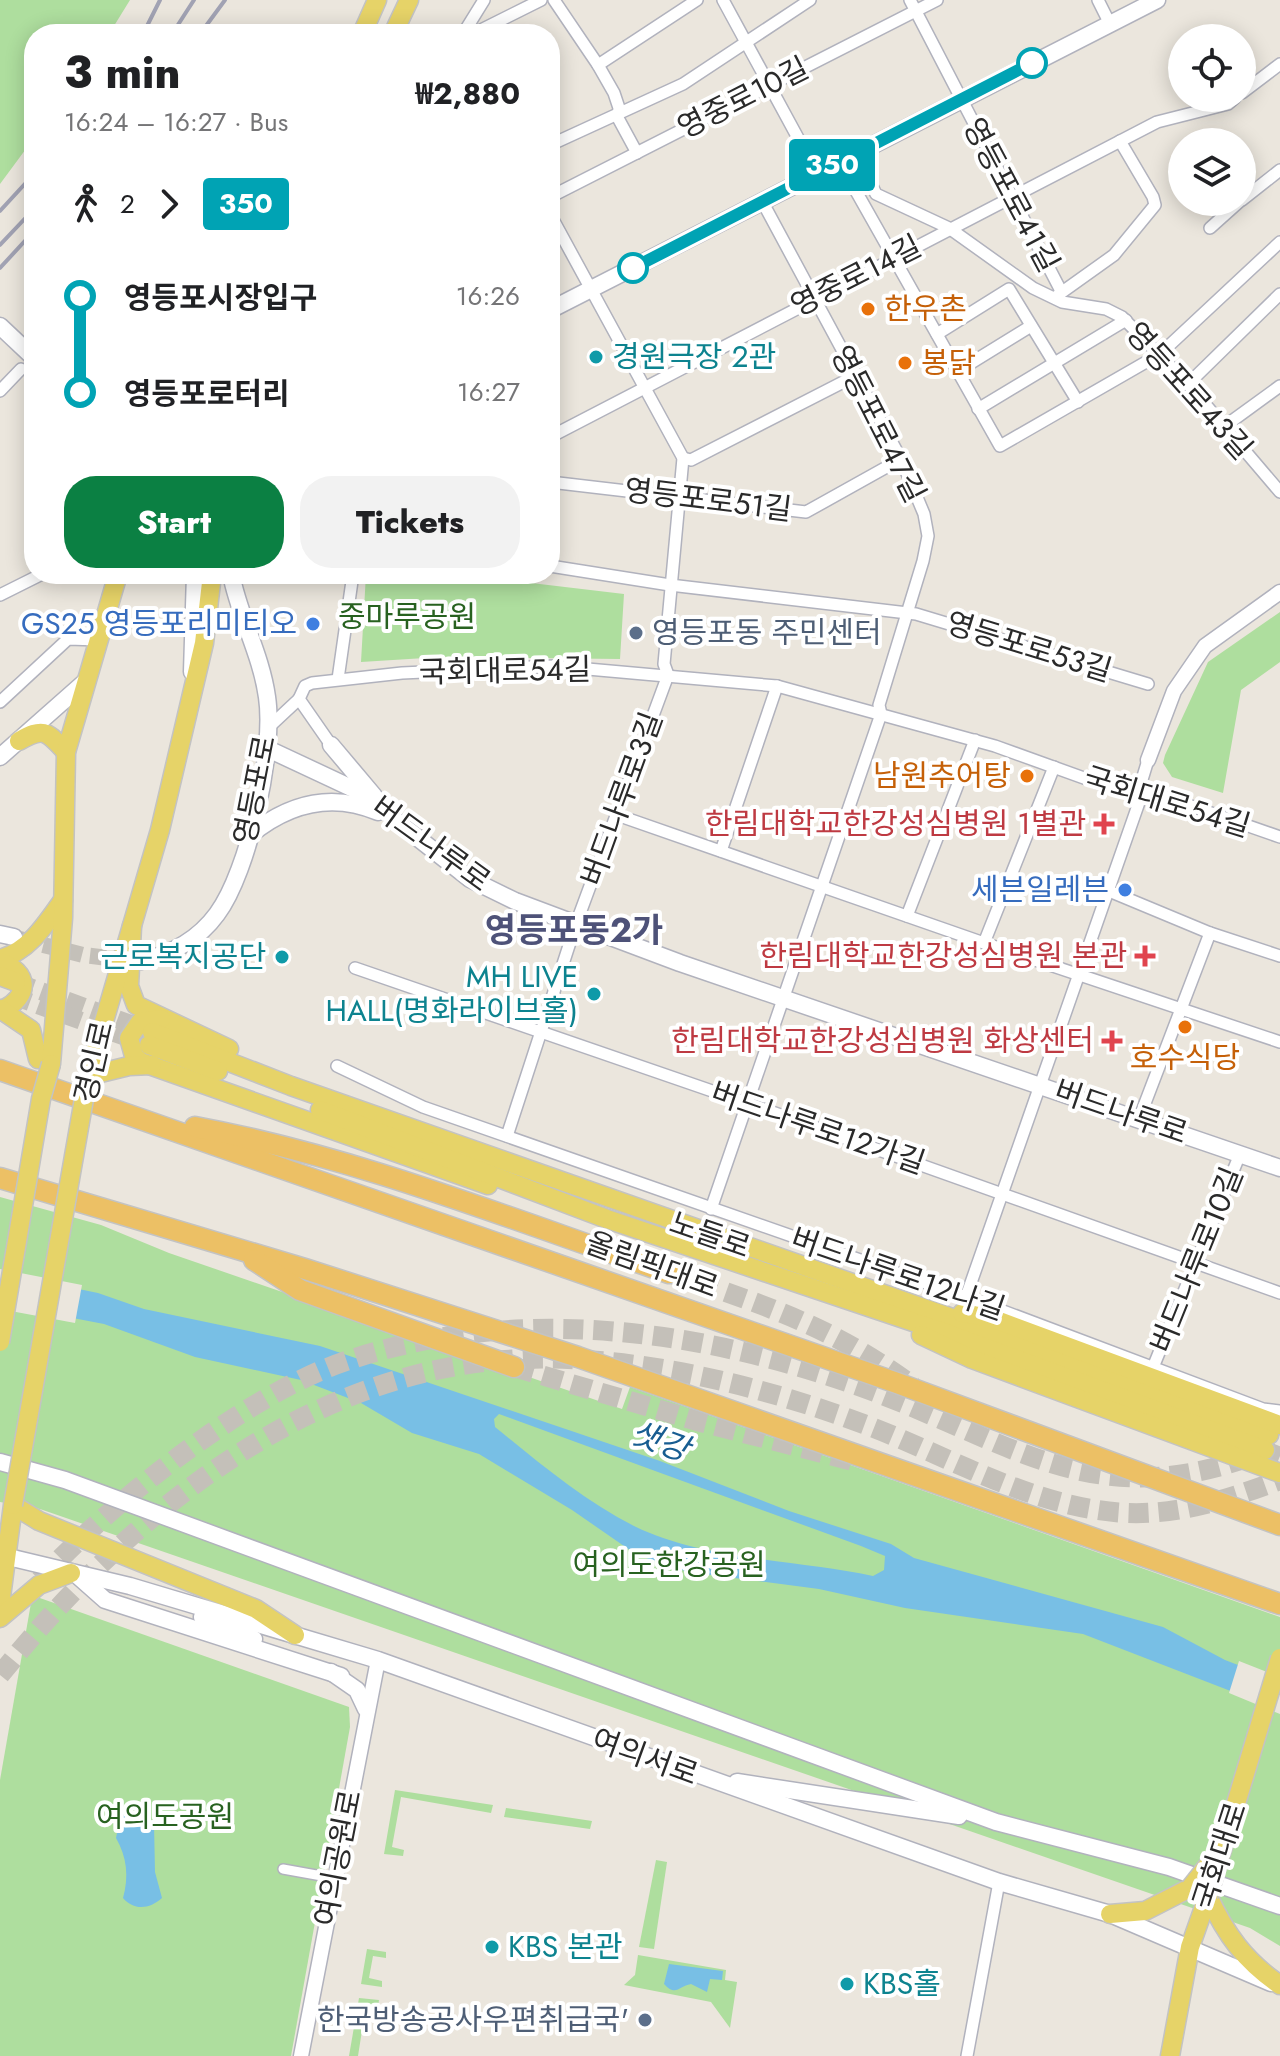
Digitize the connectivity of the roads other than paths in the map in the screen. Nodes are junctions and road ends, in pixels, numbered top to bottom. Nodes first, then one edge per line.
1 (377, 0) edge
2 (409, 0) edge
3 (484, 0) edge
4 (541, 0) edge
5 (554, 0) edge
6 (697, 0) edge
7 (723, 0) edge
8 (810, 0) edge
9 (937, 0) edge
10 (1098, 0) edge
11 (1157, 0) edge
12 (913, 5) edge
13 (366, 24) edge
14 (398, 24) edge
15 (470, 24) edge
16 (493, 24) edge
17 (1110, 24) junction
18 (748, 43) junction
19 (1280, 64) edge
20 (598, 65) junction
21 (1256, 82) edge
22 (772, 84) junction
23 (961, 99) junction
24 (1196, 112) edge
25 (618, 113) junction
26 (560, 140) edge
27 (1120, 141) junction
28 (637, 153) junction
29 (856, 153) junction
30 (839, 161) junction
31 (1280, 170) edge
32 (817, 173) junction
33 (1256, 189) edge
34 (560, 192) edge
35 (1011, 197) junction
36 (762, 201) junction
37 (1223, 216) edge
38 (949, 228) junction
39 (1210, 228) dead end
40 (560, 232) edge
41 (1280, 242) edge
42 (893, 257) junction
43 (592, 289) junction
44 (1058, 294) junction
45 (1280, 294) edge
46 (812, 298) junction
47 (560, 305) edge
48 (1126, 320) junction
49 (0, 326) edge
50 (1031, 326) junction
51 (937, 334) junction
52 (1160, 354) junction
53 (24, 358) edge
54 (1054, 363) junction
55 (24, 367) edge
56 (958, 371) junction
57 (855, 376) junction
58 (1188, 384) junction
59 (645, 386) junction
60 (1280, 386) edge
61 (0, 391) edge
62 (1078, 402) junction
63 (978, 409) junction
64 (1225, 426) junction
65 (560, 432) edge
66 (683, 458) junction
67 (901, 459) junction
68 (560, 483) edge
69 (1279, 489) edge
70 (679, 497) junction
71 (560, 568) edge
72 (24, 583) edge
73 (114, 584) edge
74 (195, 584) edge
75 (211, 584) edge
76 (234, 584) edge
77 (352, 584) edge
78 (670, 585) junction
79 (1280, 592) edge
80 (1, 594) edge
81 (909, 613) junction
82 (99, 640) junction
83 (668, 675) junction
84 (338, 679) junction
85 (87, 680) junction
86 (1148, 684) dead end
87 (777, 686) junction
88 (191, 689) junction
89 (299, 699) junction
90 (0, 702) edge
91 (881, 714) junction
92 (269, 727) junction
93 (975, 740) junction
94 (19, 741) junction
95 (331, 745) junction
96 (266, 748) junction
97 (66, 752) junction
98 (0, 757) edge
99 (1148, 760) joint
100 (1054, 767) junction
101 (308, 770) junction
102 (1143, 791) junction
103 (377, 800) junction
104 (617, 815) junction
105 (395, 820) junction
106 (250, 835) junction
107 (1280, 837) edge
108 (721, 851) junction
109 (822, 886) junction
110 (1109, 891) junction
111 (63, 900) junction
112 (907, 916) junction
113 (576, 924) junction
114 (132, 926) junction
115 (1210, 933) junction
116 (984, 943) junction
117 (1280, 956) edge
118 (0, 960) edge
119 (141, 961) tunnel mouth
120 (355, 968) dead end
121 (1080, 973) junction
122 (5, 994) edge
123 (783, 999) junction
124 (1181, 1007) junction
125 (542, 1031) junction
126 (154, 1032) junction
127 (1280, 1042) edge
128 (45, 1061) junction
129 (152, 1065) junction
130 (337, 1066) dead end
131 (0, 1070) edge
132 (88, 1076) junction
133 (1042, 1085) junction
134 (747, 1103) junction
135 (142, 1118) junction
136 (1139, 1119) junction
137 (507, 1136) junction
138 (1240, 1154) junction
139 (1280, 1168) edge
140 (0, 1178) edge
141 (1003, 1193) junction
142 (711, 1209) junction
143 (607, 1219) junction
144 (237, 1249) junction
145 (1195, 1263) junction
146 (669, 1273) tunnel mouth
147 (1280, 1293) edge
148 (966, 1297) junction
149 (0, 1342) edge
150 (1154, 1365) junction
151 (514, 1367) tunnel mouth
152 (1276, 1444) edge
153 (0, 1462) edge
154 (13, 1505) junction
155 (1280, 1525) edge
156 (3, 1556) edge
157 (74, 1574) junction
158 (130, 1586) junction
159 (1280, 1604) edge
160 (0, 1605) edge
161 (0, 1618) edge
162 (295, 1635) junction
163 (1280, 1658) edge
164 (378, 1660) junction
165 (341, 1676) junction
166 (366, 1709) junction
167 (699, 1777) junction
168 (996, 1822) junction
169 (1226, 1842) junction
170 (283, 1869) dead end
171 (333, 1878) junction
172 (999, 1882) junction
173 (1208, 1896) junction
174 (1280, 1906) edge
175 (1110, 1914) junction
176 (1190, 1947) junction
177 (1280, 1986) edge
178 (301, 2056) edge
179 (967, 2056) edge
180 (1170, 2056) edge

1 - 13 main road
2 - 14 main road
3 - 15 street
4 - 16 street
5 - 20 street
6 - 20 street
7 - 18 street
8 - 18 street
9 - 12 street, 영중로10길
10 - 17 street
11 - 17 main road
12 - 22 street, 영중로10길
12 - 23 street, 영등포로41길
17 - 23 main road
18 - 22 street
18 - 25 street
19 - 21 street
20 - 25 street
22 - 28 street, 영중로10길
22 - 32 street
23 - 29 main road
23 - 35 street, 영등포로41길
24 - 27 street, 영중로14길
25 - 26 street
25 - 28 street
27 - 35 street, 영중로14길
27 - 44 street
28 - 34 street, 영중로10길
29 - 30 main road
29 - 38 street, 영등포로43길
30 - 32 main road
30 - 42 street
31 - 33 street
32 - 36 main road
35 - 38 street, 영중로14길
35 - 44 street, 영등포로41길
36 - 43 main road
36 - 46 street, 영등포로47길
37 - 39 street
38 - 42 street, 영중로14길
38 - 44 street, 영등포로43길
40 - 43 street
41 - 52 street
42 - 46 street, 영중로14길
42 - 51 street
43 - 47 main road
43 - 59 street
44 - 48 street, 영등포로43길
45 - 58 street
46 - 57 street, 영등포로47길
46 - 59 street, 영중로14길
48 - 52 street, 영등포로43길
48 - 54 street
49 - 53 main road
50 - 51 street
50 - 54 street
50 - 56 street
51 - 56 street
52 - 58 street, 영등포로43길
52 - 62 street
54 - 62 street
54 - 63 street
55 - 61 street
56 - 63 street
57 - 66 street
57 - 67 street, 영등포로47길
58 - 64 street, 영등포로43길
59 - 65 street, 영중로14길
59 - 66 street
60 - 64 street
62 - 63 street
64 - 69 street, 영등포로43길
66 - 70 street
67 - 70 street, 영등포로51길
67 - 81 street, 영등포로47길
68 - 70 street, 영등포로51길
70 - 78 street
71 - 78 street, 영등포로53길
72 - 80 street
73 - 82 main road, 경인로
74 - 88 main road
75 - 88 main road, 경인로
76 - 92 main road, 영등포로
77 - 84 street
78 - 81 street, 영등포로53길
78 - 83 street
79 - 99 street
81 - 86 street, 영등포로53길
81 - 91 street, 영등포로53길
82 - 85 main road, 경인로
82 - 90 street
83 - 84 street, 국회대로54길
83 - 87 street, 국회대로54길
83 - 104 street, 버드나루로3길
84 - 89 street, 국회대로54길
85 - 94 main road
85 - 97 main road, 경인로
87 - 91 street, 국회대로54길
87 - 108 street
88 - 114 main road, 경인로
89 - 92 street
89 - 95 street
91 - 93 street, 국회대로54길
91 - 109 street, 영등포로53길
92 - 96 main road, 영등포로
93 - 100 street, 국회대로54길
93 - 112 street
94 - 97 main road
94 - 98 main road
95 - 101 main road
95 - 103 main road
96 - 101 main road, 버드나루로
96 - 106 main road, 영등포로
97 - 111 main road, 경인로
99 - 102 street
100 - 102 street, 국회대로54길
100 - 116 street, 국회대로54길
101 - 103 main road, 버드나루로
102 - 107 street, 국회대로54길
102 - 110 street
103 - 105 main road, 버드나루로
104 - 108 street
104 - 113 street, 버드나루로3길
105 - 106 main road
105 - 113 main road, 버드나루로
106 - 119 main road, 영등포로
108 - 109 street
109 - 112 street
109 - 123 street, 영등포로53길
110 - 115 street
110 - 121 street
111 - 118 main road
111 - 128 main road, 경인로
112 - 116 street
113 - 123 main road, 버드나루로
113 - 125 street, 버드나루로3길
114 - 126 main road
114 - 132 main road, 경인로
115 - 117 street
115 - 124 street
116 - 121 street
118 - 122 main road
120 - 125 street, 버드나루로12가길
121 - 124 street
121 - 133 street
122 - 128 main road
123 - 133 main road, 버드나루로
123 - 134 street, 영등포로53길
124 - 127 street
124 - 136 street
125 - 134 street, 버드나루로12가길
125 - 137 street, 버드나루로3길
126 - 129 main road
126 - 143 main road, 노들로
126 - 152 main road, 노들로
128 - 149 main road, 경인로, bridge
129 - 132 main road
129 - 143 main road
130 - 137 street, 버드나루로12나길
131 - 135 highway, 올림픽대로
132 - 154 main road, 경인로, bridge
133 - 136 main road, 버드나루로
133 - 141 street
134 - 141 street, 버드나루로12가길
134 - 142 street, 영등포로53길
135 - 146 highway
135 - 155 highway, 올림픽대로
136 - 138 main road, 버드나루로
137 - 142 street, 버드나루로12나길
138 - 139 main road, 버드나루로
138 - 145 street, 버드나루로10길
140 - 144 highway
141 - 145 street, 버드나루로12가길
141 - 148 street
142 - 148 street, 버드나루로12나길
143 - 152 main road, 노들로
144 - 151 highway
144 - 159 highway
145 - 147 street, 버드나루로12가길
145 - 150 street, 버드나루로10길
148 - 150 street, 버드나루로12나길
150 - 152 street, 버드나루로12나길
153 - 168 main road
154 - 156 main road, 경인로
154 - 162 main road
156 - 157 main road, 여의서로
156 - 160 main road, 경인로
157 - 158 main road, 여의서로
157 - 161 main road
157 - 165 main road
158 - 162 main road, 여의서로
158 - 165 main road
162 - 164 main road, 여의서로
163 - 169 main road, 국회대로, bridge
164 - 166 street, 여의공원로
164 - 167 main road, 여의서로
165 - 166 main road
166 - 171 street, 여의공원로
167 - 168 main road
167 - 172 main road, 여의서로
168 - 174 main road
169 - 173 main road, 국회대로, bridge
169 - 175 main road, bridge
170 - 171 street
171 - 178 street, 여의공원로
172 - 175 main road, 여의서로
172 - 179 street
173 - 176 main road, 국회대로
173 - 177 main road
175 - 176 main road, 여의서로
176 - 177 main road, 여의서로
176 - 180 main road, 국회대로

